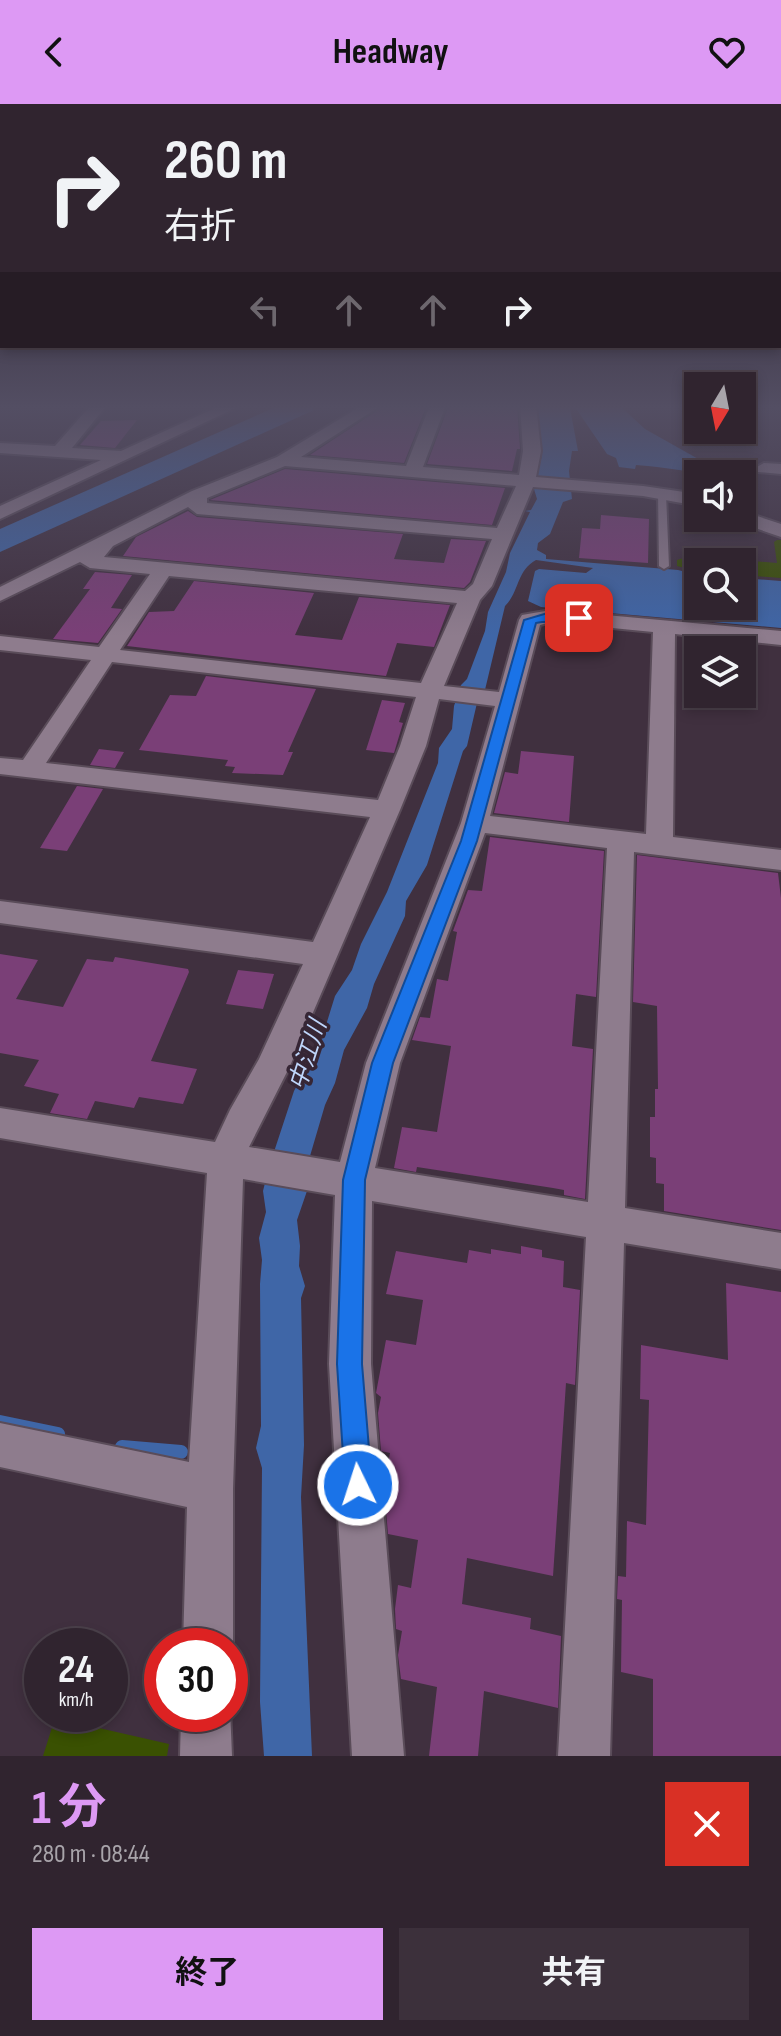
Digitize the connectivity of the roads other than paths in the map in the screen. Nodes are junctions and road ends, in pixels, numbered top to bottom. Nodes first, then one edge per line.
1 (67, 482) edge
2 (230, 482) edge
3 (529, 482) edge
4 (546, 482) edge
5 (661, 494) junction
6 (198, 495) junction
7 (684, 498) edge
8 (0, 513) edge
9 (756, 522) edge
10 (781, 531) edge
11 (504, 534) junction
12 (109, 540) junction
13 (664, 566) dead end
14 (163, 569) junction
15 (0, 595) edge
16 (470, 598) junction
17 (664, 626) junction
18 (781, 638) edge
19 (0, 643) edge
20 (105, 654) junction
21 (430, 690) junction
22 (506, 700) junction
23 (0, 766) edge
24 (29, 770) junction
25 (387, 810) junction
26 (475, 823) junction
27 (621, 840) junction
28 (659, 845) junction
29 (781, 860) edge
30 (0, 912) edge
31 (321, 955) junction
32 (0, 1123) edge
33 (234, 1162) junction
34 (344, 1178) junction
35 (605, 1222) junction
36 (781, 1251) edge
37 (0, 1445) edge
38 (210, 1489) junction
39 (208, 1628) edge
40 (207, 1732) edge
41 (206, 1756) edge
42 (378, 1756) edge
43 (584, 1756) edge

1 - 8 street
2 - 6 street
3 - 11 street
4 - 5 street
5 - 7 street
5 - 13 lane
6 - 11 street
6 - 12 street
9 - 10 street
11 - 16 street
12 - 14 street
12 - 15 street
14 - 16 street
14 - 20 street
16 - 21 street
17 - 18 street
17 - 22 street
17 - 28 street
19 - 20 street
20 - 21 street
20 - 24 street
21 - 22 street
21 - 25 street
22 - 26 street
23 - 24 street
24 - 25 street
25 - 31 street
26 - 27 street
26 - 34 street
27 - 28 street
27 - 35 street
28 - 29 street
30 - 31 street
31 - 33 street
32 - 33 street
33 - 34 street
33 - 38 street
34 - 35 street
34 - 42 street
35 - 36 street
35 - 43 street
37 - 38 street
38 - 39 street
40 - 41 street

